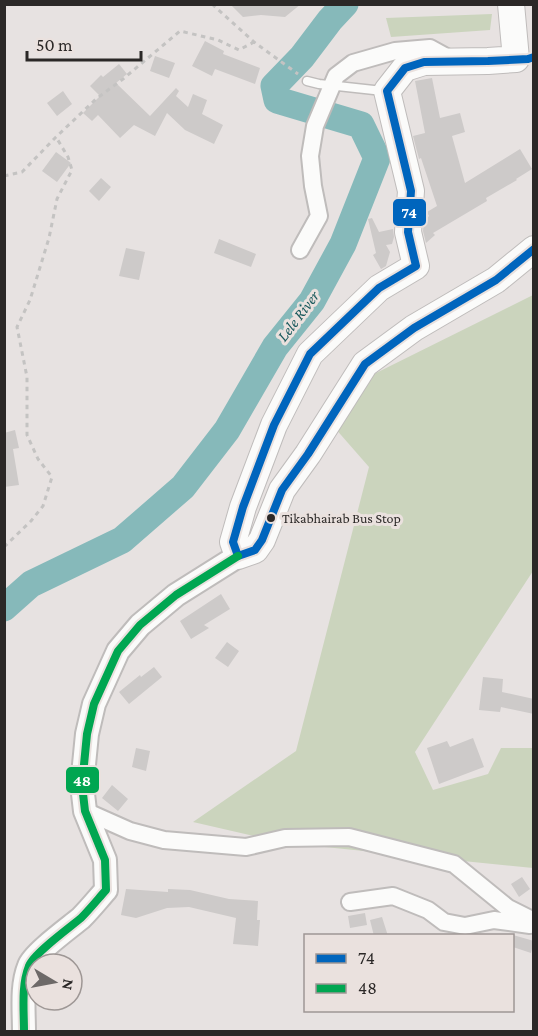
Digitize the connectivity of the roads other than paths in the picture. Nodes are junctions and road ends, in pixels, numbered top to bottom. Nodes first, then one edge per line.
1 (511, 4) edge
2 (525, 58) edge
3 (456, 62) junction
4 (307, 81) road end
5 (387, 91) junction
6 (534, 249) edge
7 (300, 250) dead end
8 (238, 556) junction
9 (85, 811) junction
10 (350, 902) dead end
11 (534, 921) edge
12 (534, 926) edge
13 (24, 1032) edge

1 - 2 main road
2 - 3 main road
3 - 5 main road
3 - 7 street
4 - 5 lane
5 - 8 main road
6 - 8 main road
8 - 9 street
9 - 11 street
9 - 13 street
10 - 12 street

